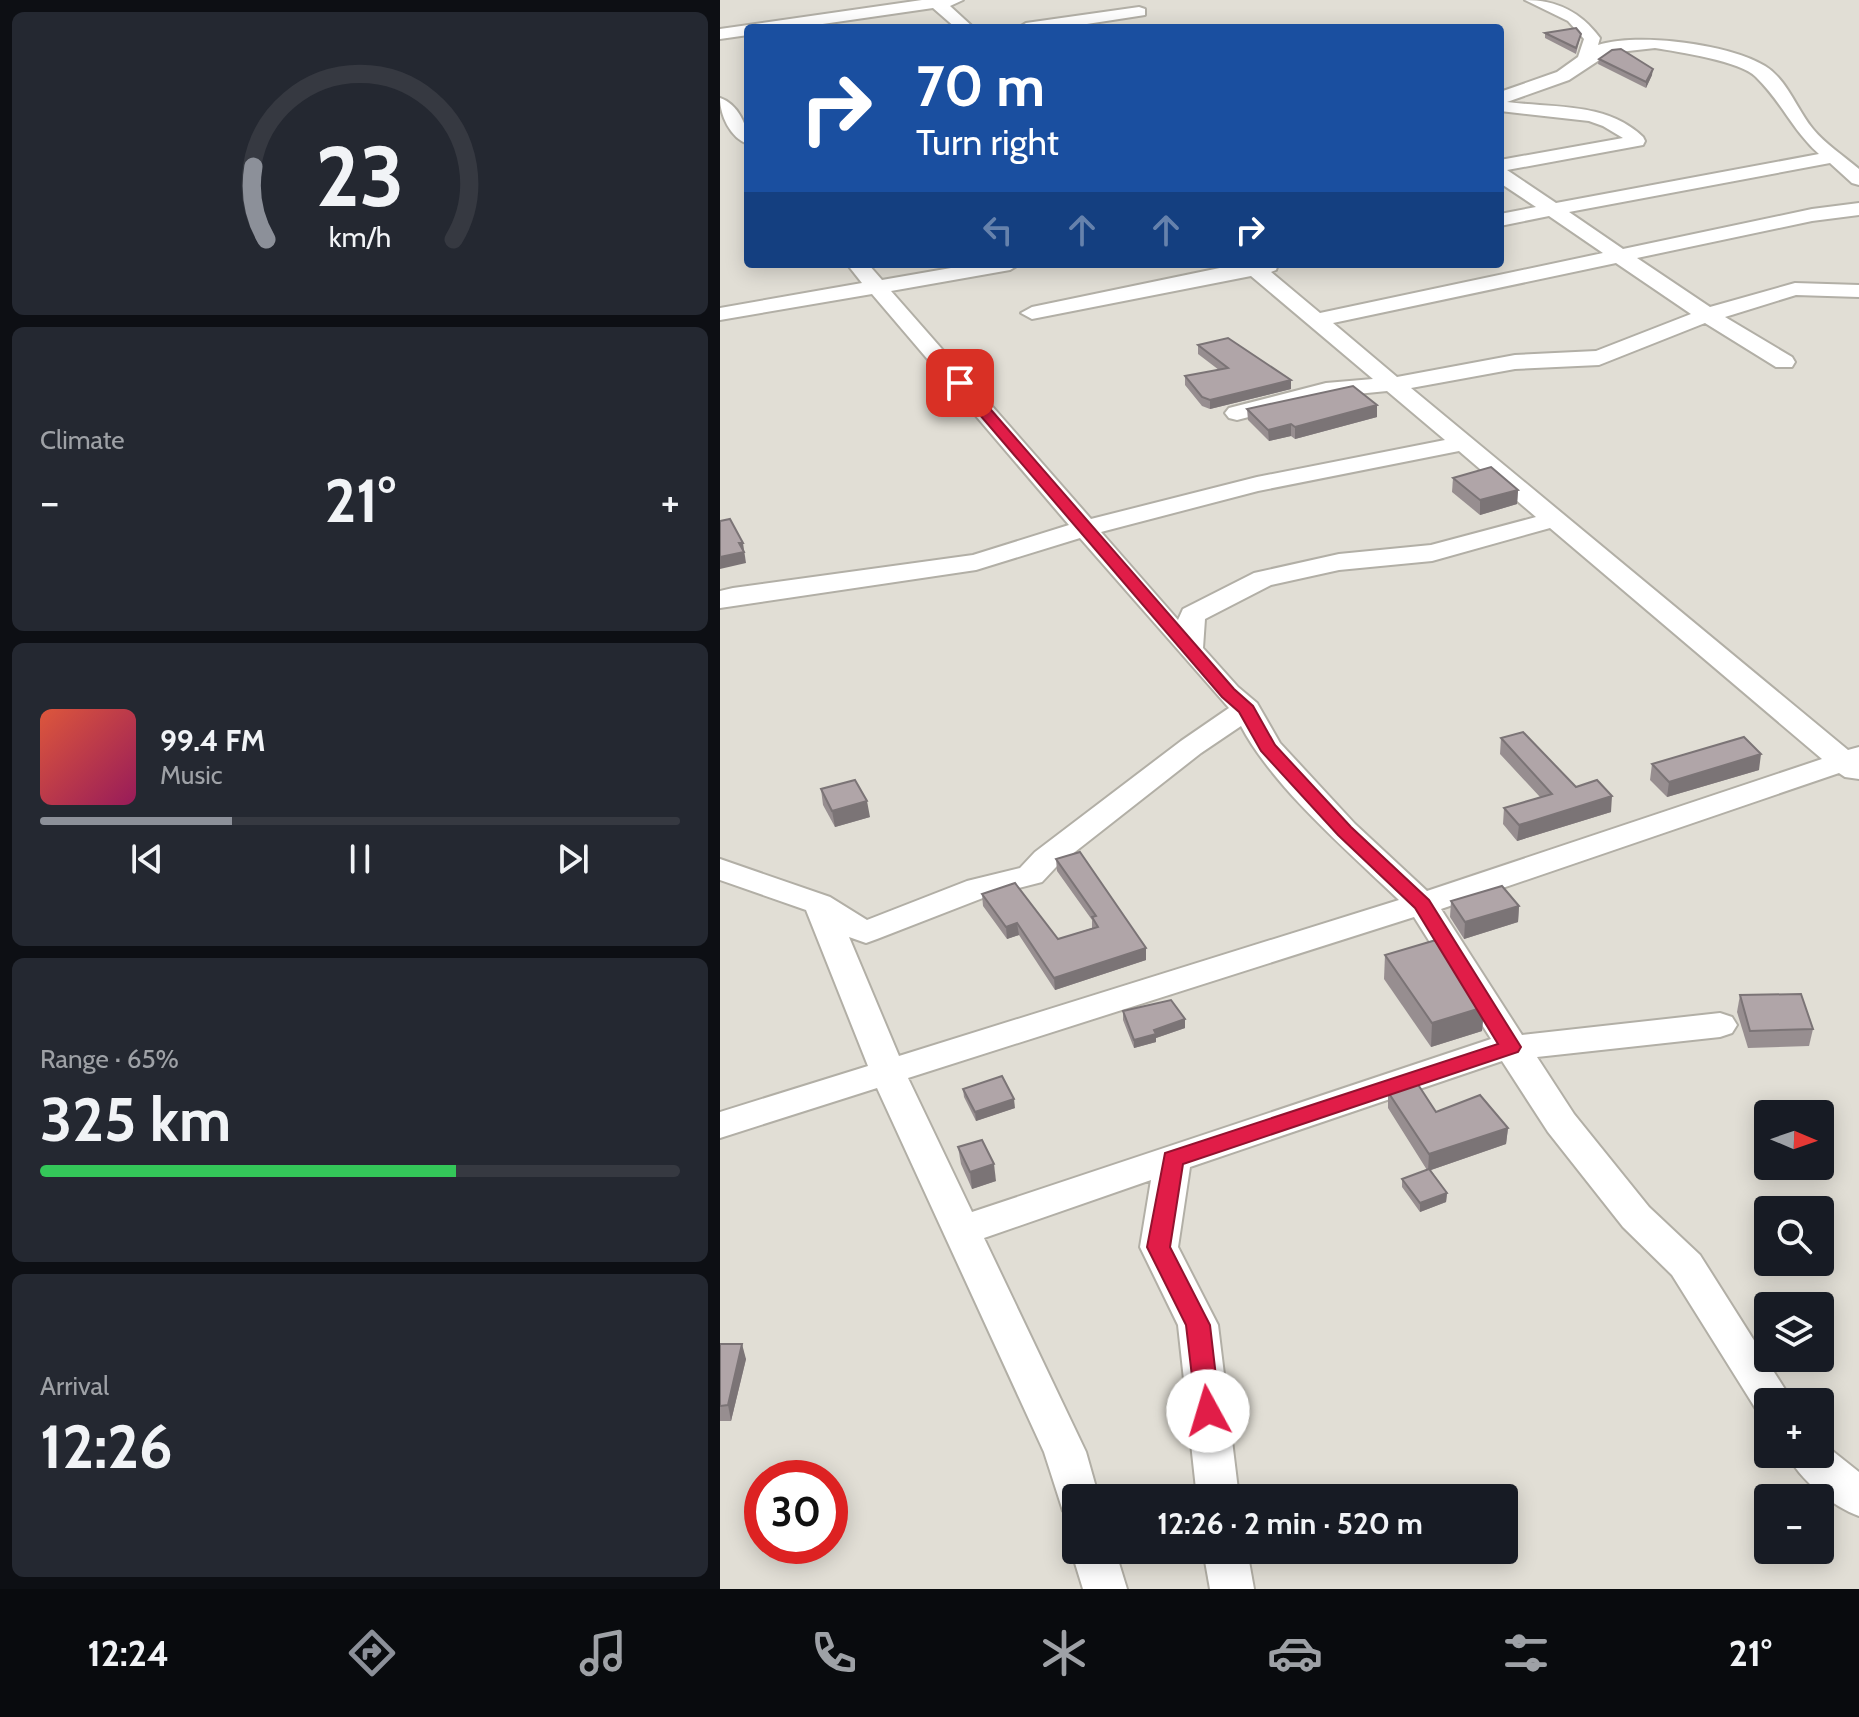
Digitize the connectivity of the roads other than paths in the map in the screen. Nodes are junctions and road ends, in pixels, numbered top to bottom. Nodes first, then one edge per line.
1 (955, 0) edge
2 (1533, 0) edge
3 (937, 3) junction
4 (1139, 12) dead end
5 (789, 24) edge
6 (961, 24) edge
7 (1054, 24) edge
8 (744, 31) edge
9 (720, 34) edge
10 (1586, 59) junction
11 (1504, 97) edge
12 (720, 103) edge
13 (1504, 106) edge
14 (744, 133) edge
15 (1834, 157) junction
16 (1504, 165) edge
17 (1504, 177) edge
18 (1859, 179) edge
19 (1553, 209) junction
20 (1859, 209) edge
21 (1504, 219) edge
22 (1622, 255) junction
23 (861, 268) edge
24 (986, 268) edge
25 (1250, 268) edge
26 (1262, 268) edge
27 (877, 286) junction
28 (1859, 291) edge
29 (1032, 313) dead end
30 (720, 314) edge
31 (1707, 315) junction
32 (1317, 320) junction
33 (1784, 362) dead end
34 (1394, 384) junction
35 (1237, 413) dead end
36 (1465, 443) junction
37 (1555, 519) junction
38 (1086, 528) junction
39 (720, 600) edge
40 (1189, 649) junction
41 (1247, 709) junction
42 (1853, 764) edge
43 (720, 869) edge
44 (819, 904) junction
45 (1422, 904) junction
46 (1720, 1025) dead end
47 (1510, 1047) junction
48 (888, 1073) junction
49 (720, 1125) edge
50 (1173, 1159) junction
51 (963, 1230) junction
52 (1764, 1388) edge
53 (1824, 1468) edge
54 (1074, 1484) edge
55 (1216, 1484) edge
56 (1859, 1498) edge
57 (1097, 1564) edge
58 (1228, 1564) edge
59 (1105, 1589) edge
60 (1232, 1589) edge

1 - 3 street
2 - 10 street
3 - 5 street
3 - 6 street
4 - 7 street
8 - 9 street
10 - 11 street
10 - 15 street
12 - 14 street
13 - 16 street
15 - 18 street
15 - 19 street
17 - 19 street
19 - 21 street
19 - 22 street
20 - 22 street
22 - 31 street
22 - 32 street
23 - 27 street
24 - 27 street
25 - 29 street
26 - 32 street
27 - 30 street
27 - 38 street
28 - 31 street
31 - 33 street
31 - 34 street
32 - 34 street
34 - 35 street
34 - 36 street
36 - 37 street
36 - 38 street
37 - 40 street
37 - 42 street
38 - 39 street
38 - 40 street
40 - 41 street
41 - 44 street
41 - 45 street
42 - 45 street
43 - 44 street
44 - 48 street
45 - 47 street
45 - 48 street
46 - 47 street
47 - 50 street
47 - 52 street
48 - 49 street
48 - 51 street
50 - 51 street
50 - 55 street
51 - 54 street
53 - 56 street
57 - 59 street
58 - 60 street

